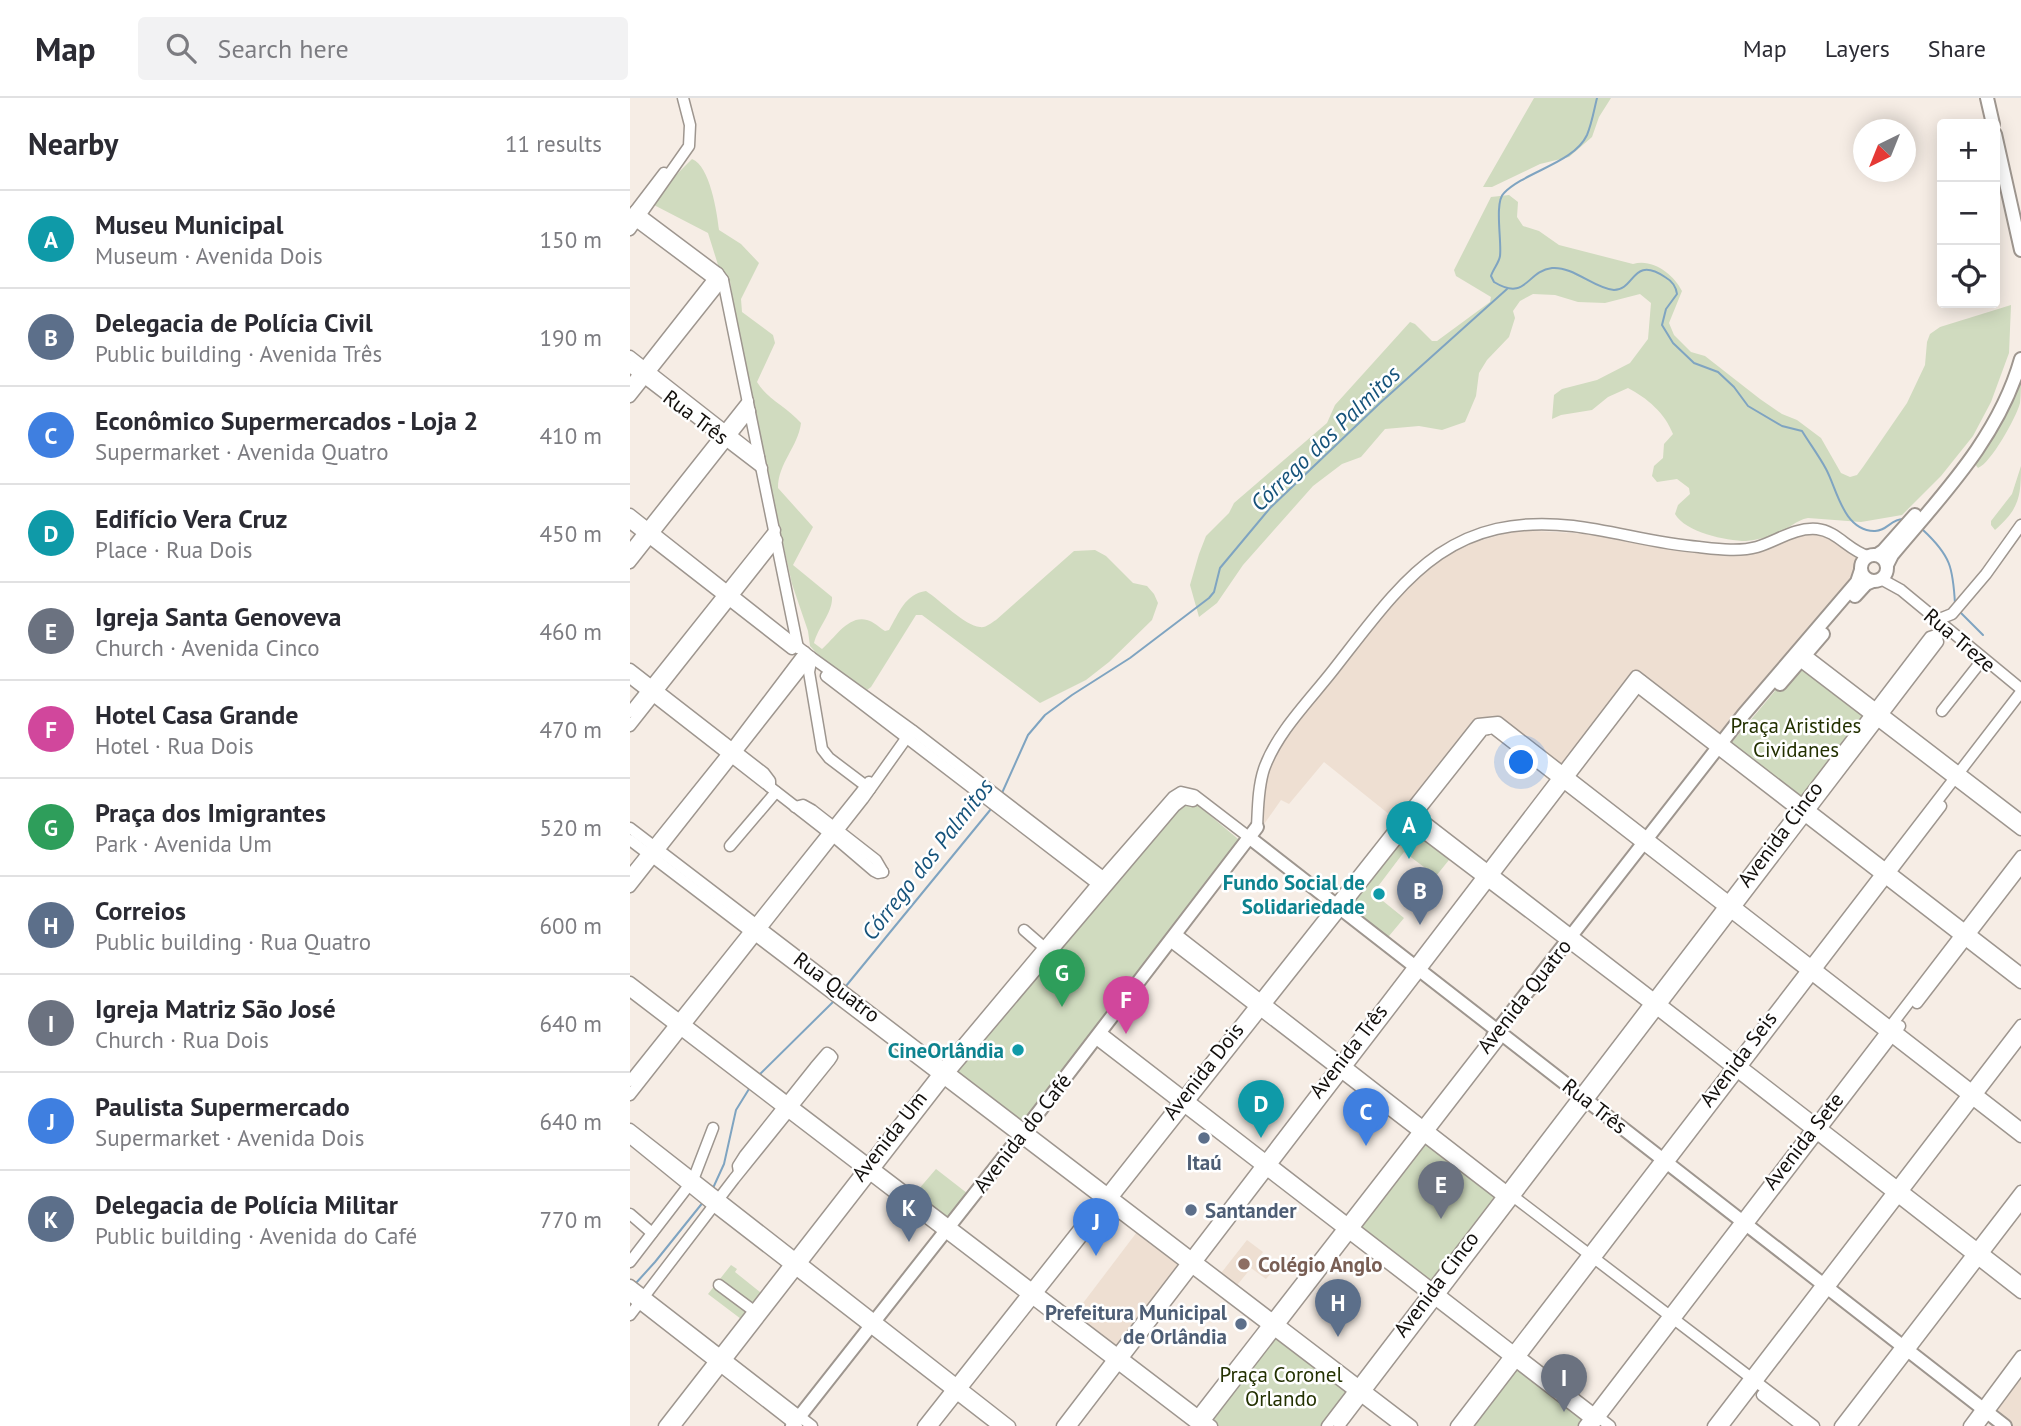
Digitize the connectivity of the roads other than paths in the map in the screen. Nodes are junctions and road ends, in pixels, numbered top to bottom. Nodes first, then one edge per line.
1 (683, 98) edge
2 (1987, 98) edge
3 (1992, 119) edge
4 (2000, 156) edge
5 (634, 219) edge
6 (2021, 250) edge
7 (720, 281) junction
8 (630, 356) edge
9 (2021, 359) edge
10 (630, 367) edge
11 (644, 373) junction
12 (630, 385) edge
13 (630, 397) edge
14 (749, 406) junction
15 (725, 435) junction
16 (760, 463) junction
17 (630, 514) edge
18 (630, 523) edge
19 (2021, 526) edge
20 (648, 533) junction
21 (776, 535) junction
22 (1895, 544) junction
23 (630, 550) edge
24 (1867, 562) junction
25 (630, 563) edge
26 (1882, 574) junction
27 (728, 595) junction
28 (1937, 620) junction
29 (1827, 624) junction
30 (1799, 655) junction
31 (806, 656) junction
32 (1983, 659) junction
33 (630, 669) edge
34 (630, 678) edge
35 (2021, 690) edge
36 (653, 691) junction
37 (2021, 702) edge
38 (1942, 711) dead end
39 (630, 712) edge
40 (1877, 715) junction
41 (2001, 723) junction
42 (630, 726) edge
43 (910, 734) junction
44 (1722, 748) junction
45 (733, 753) junction
46 (1959, 777) junction
47 (1563, 779) junction
48 (868, 787) junction
49 (773, 790) junction
50 (1182, 795) joint
51 (1803, 811) junction
52 (1411, 817) junction
53 (2021, 820) edge
54 (630, 828) edge
55 (2021, 830) edge
56 (833, 831) junction
57 (630, 840) edge
58 (1252, 840) junction
59 (1647, 844) junction
60 (730, 846) dead end
61 (653, 852) junction
62 (2021, 856) edge
63 (2021, 868) edge
64 (1885, 874) junction
65 (630, 875) edge
66 (1488, 876) junction
67 (1103, 883) junction
68 (630, 887) edge
69 (1729, 907) junction
70 (1336, 911) junction
71 (756, 930) junction
72 (1024, 930) dead end
73 (1965, 935) junction
74 (1176, 940) junction
75 (1572, 940) junction
76 (1047, 950) junction
77 (1811, 970) junction
78 (1415, 972) junction
79 (2021, 974) edge
80 (630, 982) edge
81 (2021, 983) edge
82 (630, 991) edge
83 (1655, 1004) junction
84 (1260, 1006) junction
85 (680, 1024) junction
86 (2021, 1025) edge
87 (1891, 1032) junction
88 (1498, 1036) junction
89 (1101, 1037) junction
90 (2021, 1037) edge
91 (1341, 1067) junction
92 (1737, 1067) junction
93 (943, 1073) junction
94 (630, 1081) edge
95 (1972, 1094) junction
96 (630, 1095) edge
97 (1582, 1100) junction
98 (1183, 1102) junction
99 (788, 1107) junction
100 (713, 1128) dead end
101 (2021, 1128) edge
102 (630, 1129) edge
103 (1817, 1130) junction
104 (1424, 1131) junction
105 (1025, 1135) junction
106 (2021, 1137) edge
107 (630, 1138) edge
108 (1662, 1164) junction
109 (1266, 1165) junction
110 (868, 1170) junction
111 (692, 1183) junction
112 (1897, 1191) junction
113 (2021, 1191) edge
114 (1508, 1197) junction
115 (1107, 1198) junction
116 (713, 1201) junction
117 (2021, 1204) edge
118 (630, 1214) edge
119 (1742, 1226) junction
120 (1348, 1228) junction
121 (950, 1230) junction
122 (652, 1233) junction
123 (1978, 1254) junction
124 (1590, 1258) junction
125 (630, 1262) edge
126 (1192, 1262) junction
127 (795, 1264) junction
128 (2021, 1282) edge
129 (630, 1285) edge
130 (719, 1285) dead end
131 (1823, 1289) junction
132 (2021, 1293) edge
133 (1032, 1294) junction
134 (1434, 1294) junction
135 (637, 1298) edge
136 (754, 1311) junction
137 (630, 1315) edge
138 (1670, 1320) junction
139 (1273, 1324) junction
140 (876, 1325) junction
141 (1903, 1352) junction
142 (2021, 1356) edge
143 (1515, 1357) junction
144 (1118, 1359) junction
145 (721, 1361) junction
146 (2021, 1368) edge
147 (1752, 1383) junction
148 (957, 1390) junction
149 (1360, 1391) junction
150 (1984, 1418) edge
151 (1593, 1422) edge
152 (1200, 1423) edge
153 (800, 1424) edge
154 (664, 1426) edge
155 (675, 1426) edge
156 (922, 1426) edge
157 (932, 1426) edge
158 (998, 1426) edge
159 (1010, 1426) edge
160 (1062, 1426) edge
161 (1071, 1426) edge
162 (1327, 1426) edge
163 (1339, 1426) edge
164 (1399, 1426) edge
165 (1412, 1426) edge
166 (1456, 1426) edge
167 (1467, 1426) edge
168 (1610, 1426) edge
169 (1713, 1426) edge
170 (1723, 1426) edge
171 (1802, 1426) edge
172 (1814, 1426) edge
173 (1840, 1426) edge
174 (1851, 1426) edge
175 (1969, 1426) edge
176 (2005, 1426) edge

1 - 5 street
2 - 3 main road
4 - 6 main road
5 - 7 street
7 - 11 street
7 - 14 street
8 - 11 street, Rua Três
9 - 22 main road
10 - 11 street, Rua Três
11 - 12 street
11 - 13 street
11 - 15 street, Rua Três
14 - 15 street
14 - 16 street
15 - 16 street, Rua Três
15 - 20 street
16 - 21 street
17 - 20 street
18 - 20 street
19 - 28 street
20 - 23 street
20 - 25 street
20 - 27 street
21 - 27 street
21 - 31 street
22 - 24 main road, Avenida Quatro
22 - 26 main road, Avenida Quatro
24 - 26 main road
24 - 26 main road
24 - 29 main road, Avenida Quatro
24 - 58 street
26 - 28 street, Rua Treze
26 - 29 main road, Avenida Quatro
27 - 31 street
27 - 36 street
28 - 32 street, Rua Treze
29 - 30 main road, Avenida Quatro
30 - 40 street
30 - 44 main road, Avenida Quatro
31 - 43 street
31 - 45 street
31 - 48 street
32 - 35 street, Rua Treze
32 - 38 street
33 - 36 street
34 - 36 street
35 - 41 street, Avenida Seis
36 - 39 street
36 - 42 street
36 - 45 street
37 - 41 street, Avenida Seis
40 - 40 street, Avenida Cinco
40 - 46 street
40 - 51 street, Avenida Cinco
41 - 46 street, Avenida Seis
43 - 48 street
43 - 67 street
44 - 47 street, Avenida Três
44 - 51 street
44 - 59 main road, Avenida Quatro
45 - 49 street
45 - 61 street
46 - 53 street
46 - 55 street
46 - 64 street, Avenida Seis
47 - 52 street, Avenida Dois
47 - 59 street
47 - 66 street, Avenida Três
48 - 56 street
49 - 56 street
49 - 60 street
50 - 58 street, Rua Três
50 - 67 street, Avenida Um
51 - 64 street
51 - 69 street, Avenida Cinco
52 - 66 street
52 - 70 street, Avenida Dois
54 - 61 street, Rua Quatro
56 - 56 street
56 - 71 street
57 - 61 street, Rua Quatro
58 - 70 main road, Rua Três
58 - 74 main road, Avenida do Café
59 - 69 street
59 - 75 main road, Avenida Quatro
61 - 65 street
61 - 68 street
61 - 71 street, Rua Quatro
62 - 73 street, Avenida Sete
63 - 73 street, Avenida Sete
64 - 73 street
64 - 77 street, Avenida Seis
66 - 75 street
66 - 78 street, Avenida Três
67 - 76 street, Avenida Um
69 - 77 street
69 - 83 street, Avenida Cinco
70 - 78 main road, Rua Três
70 - 84 street, Avenida Dois
71 - 85 street
71 - 93 street, Rua Quatro
72 - 76 street
73 - 79 street
73 - 81 street
73 - 87 street, Avenida Sete
74 - 84 street
74 - 89 main road, Avenida do Café
75 - 83 street
75 - 88 main road, Avenida Quatro
76 - 93 street, Avenida Um
77 - 87 street
77 - 92 street, Avenida Seis
78 - 88 main road, Rua Três
78 - 91 street, Avenida Três
80 - 85 street
82 - 85 street
83 - 92 street
83 - 97 street, Avenida Cinco
84 - 91 street
84 - 98 street, Avenida Dois
85 - 94 street
85 - 96 street
85 - 99 street
86 - 95 street
87 - 95 street
87 - 103 street, Avenida Sete
88 - 97 main road, Rua Três
88 - 104 street, Avenida Quatro
89 - 98 street
89 - 105 main road, Avenida do Café
90 - 95 street
91 - 104 street
91 - 109 street, Avenida Três
92 - 103 street
92 - 108 street, Avenida Seis
93 - 105 street, Rua Quatro
93 - 110 street, Avenida Um
95 - 101 street
95 - 106 street
95 - 112 street
97 - 108 main road, Rua Três
97 - 114 street, Avenida Cinco
98 - 109 street
98 - 115 street, Avenida Dois
99 - 99 street
99 - 110 street
99 - 116 street
100 - 111 street
102 - 111 street
103 - 112 street
103 - 119 street, Avenida Sete
104 - 114 street
104 - 120 street, Avenida Quatro
105 - 115 street, Rua Quatro
105 - 121 main road, Avenida do Café
107 - 111 street
108 - 119 main road, Rua Três
108 - 124 street, Avenida Seis
109 - 120 street
109 - 126 street, Avenida Três
110 - 121 street
110 - 127 street, Avenida Um
111 - 116 street
111 - 122 street
112 - 123 street
112 - 131 street
113 - 123 street
114 - 124 street
114 - 134 street, Avenida Cinco
115 - 126 street, Rua Quatro
115 - 133 street, Avenida Dois
116 - 127 street
116 - 135 street
117 - 123 street
118 - 122 street
119 - 131 main road, Rua Três
119 - 138 street, Avenida Sete
120 - 134 street
120 - 139 street, Avenida Quatro
121 - 133 street
121 - 140 main road, Avenida do Café
122 - 125 street
123 - 128 street
123 - 132 street
123 - 141 street
124 - 138 street
124 - 143 street, Avenida Seis
126 - 139 street, Rua Quatro
126 - 144 street, Avenida Três
127 - 136 street, Avenida Um
127 - 140 street
127 - 145 street, Avenida Um
129 - 135 street
130 - 136 street
131 - 141 main road, Rua Três
131 - 147 street
133 - 144 street
133 - 148 street, Avenida Dois
134 - 143 street
134 - 149 street, Avenida Cinco
135 - 137 street
135 - 145 street
136 - 145 street, Avenida Um
138 - 147 street
138 - 151 street, Avenida Sete
139 - 149 street, Rua Quatro
139 - 152 street, Avenida Quatro
140 - 148 street
140 - 153 main road, Avenida do Café
141 - 150 main road, Rua Três
141 - 173 street
141 - 174 street
142 - 150 street
143 - 151 street
143 - 166 street, Avenida Seis
143 - 167 street, Avenida Seis
144 - 152 street
144 - 160 street, Avenida Três
144 - 161 street, Avenida Três
145 - 153 street
145 - 154 street, Avenida Um
145 - 155 street, Avenida Um
146 - 150 street
147 - 169 street
147 - 170 street
147 - 171 street
147 - 172 street
148 - 156 street, Avenida Dois
148 - 157 street, Avenida Dois
148 - 158 street
148 - 159 street
149 - 162 street, Avenida Cinco
149 - 163 street, Avenida Cinco
149 - 164 street, Rua Quatro
149 - 165 street, Rua Quatro
150 - 175 street
150 - 176 main road, Rua Três
151 - 168 street

